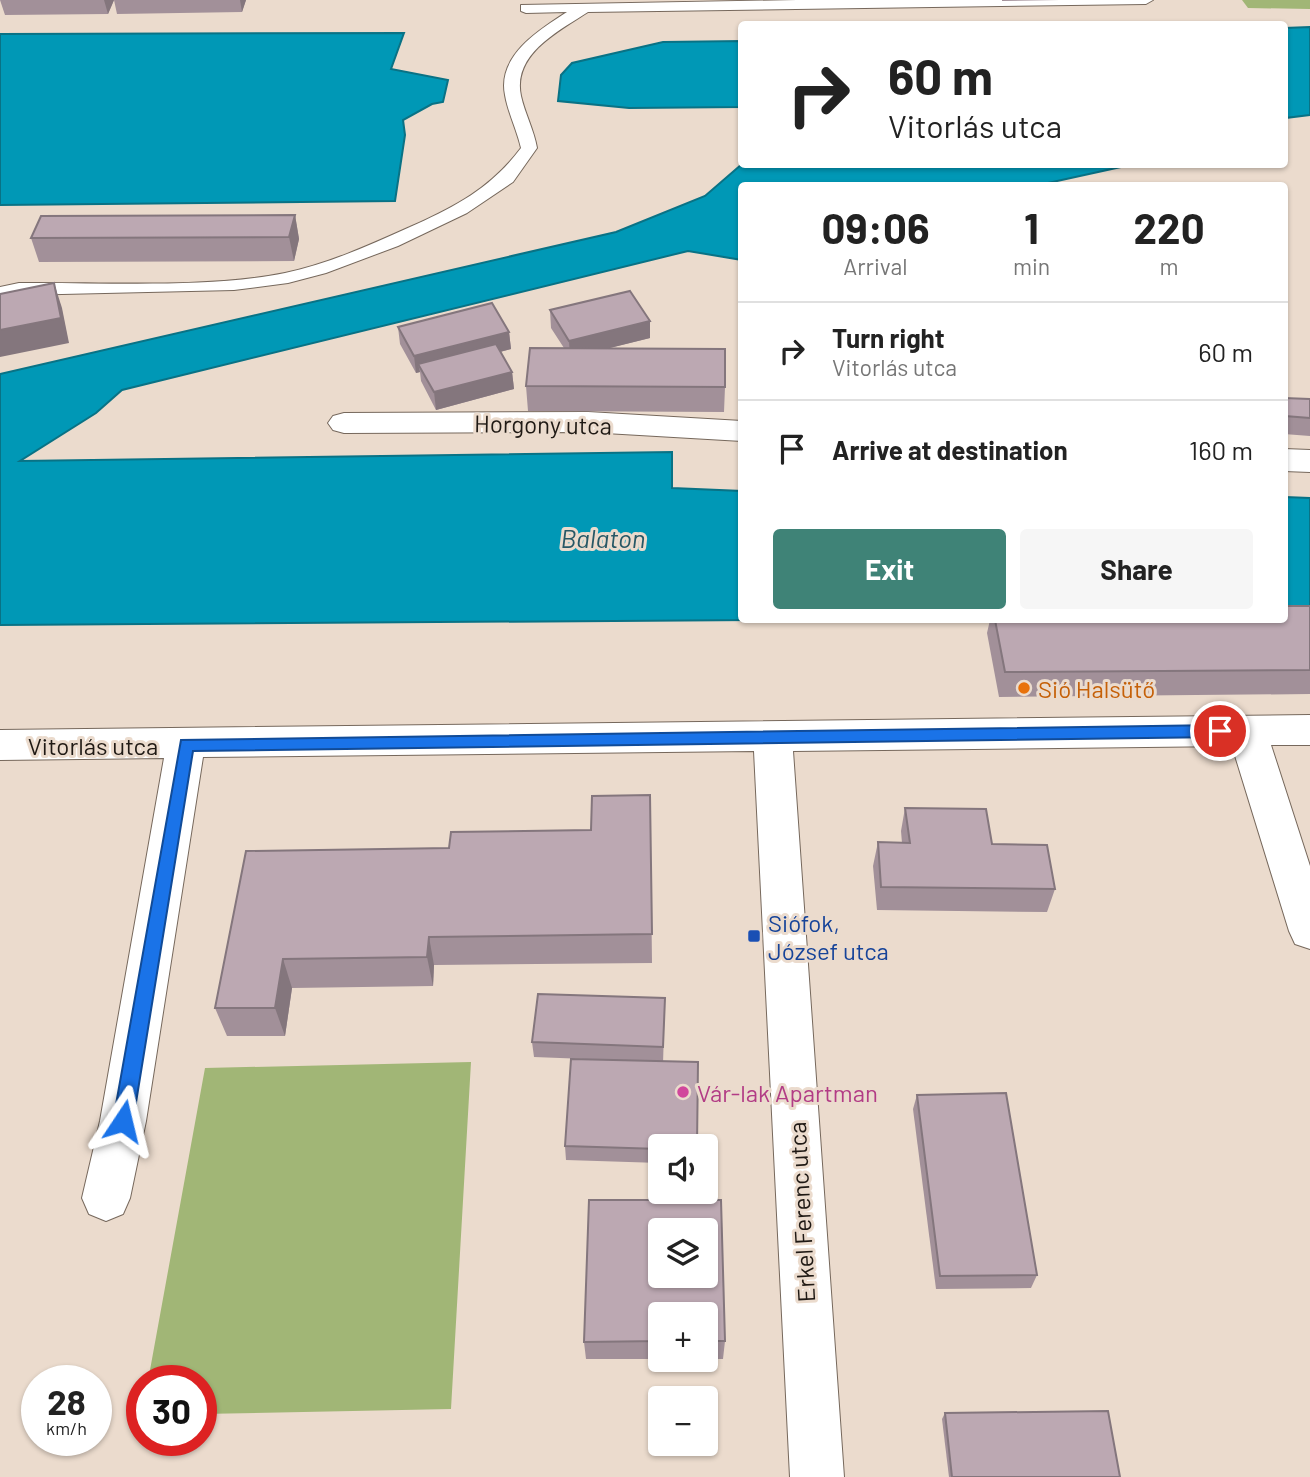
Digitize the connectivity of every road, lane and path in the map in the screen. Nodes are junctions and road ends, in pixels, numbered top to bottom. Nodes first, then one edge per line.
1 (1146, 0) edge
2 (526, 8) dead end
3 (582, 9) junction
4 (0, 293) edge
5 (344, 423) dead end
6 (738, 431) edge
7 (1288, 460) edge
8 (1310, 461) edge
9 (1310, 730) edge
10 (1247, 731) junction
11 (773, 737) junction
12 (186, 745) junction
13 (0, 746) edge
14 (1310, 931) edge
15 (106, 1198) dead end
16 (817, 1477) edge

1 - 3 lane
2 - 3 lane
3 - 4 lane
5 - 6 street, Horgony utca
7 - 8 street
9 - 10 street, Vitorlás utca
10 - 11 street, Vitorlás utca
10 - 14 street
11 - 12 street, Vitorlás utca
11 - 16 street, Erkel Ferenc utca
12 - 13 street, Vitorlás utca
12 - 15 street, Vitorlás utca

